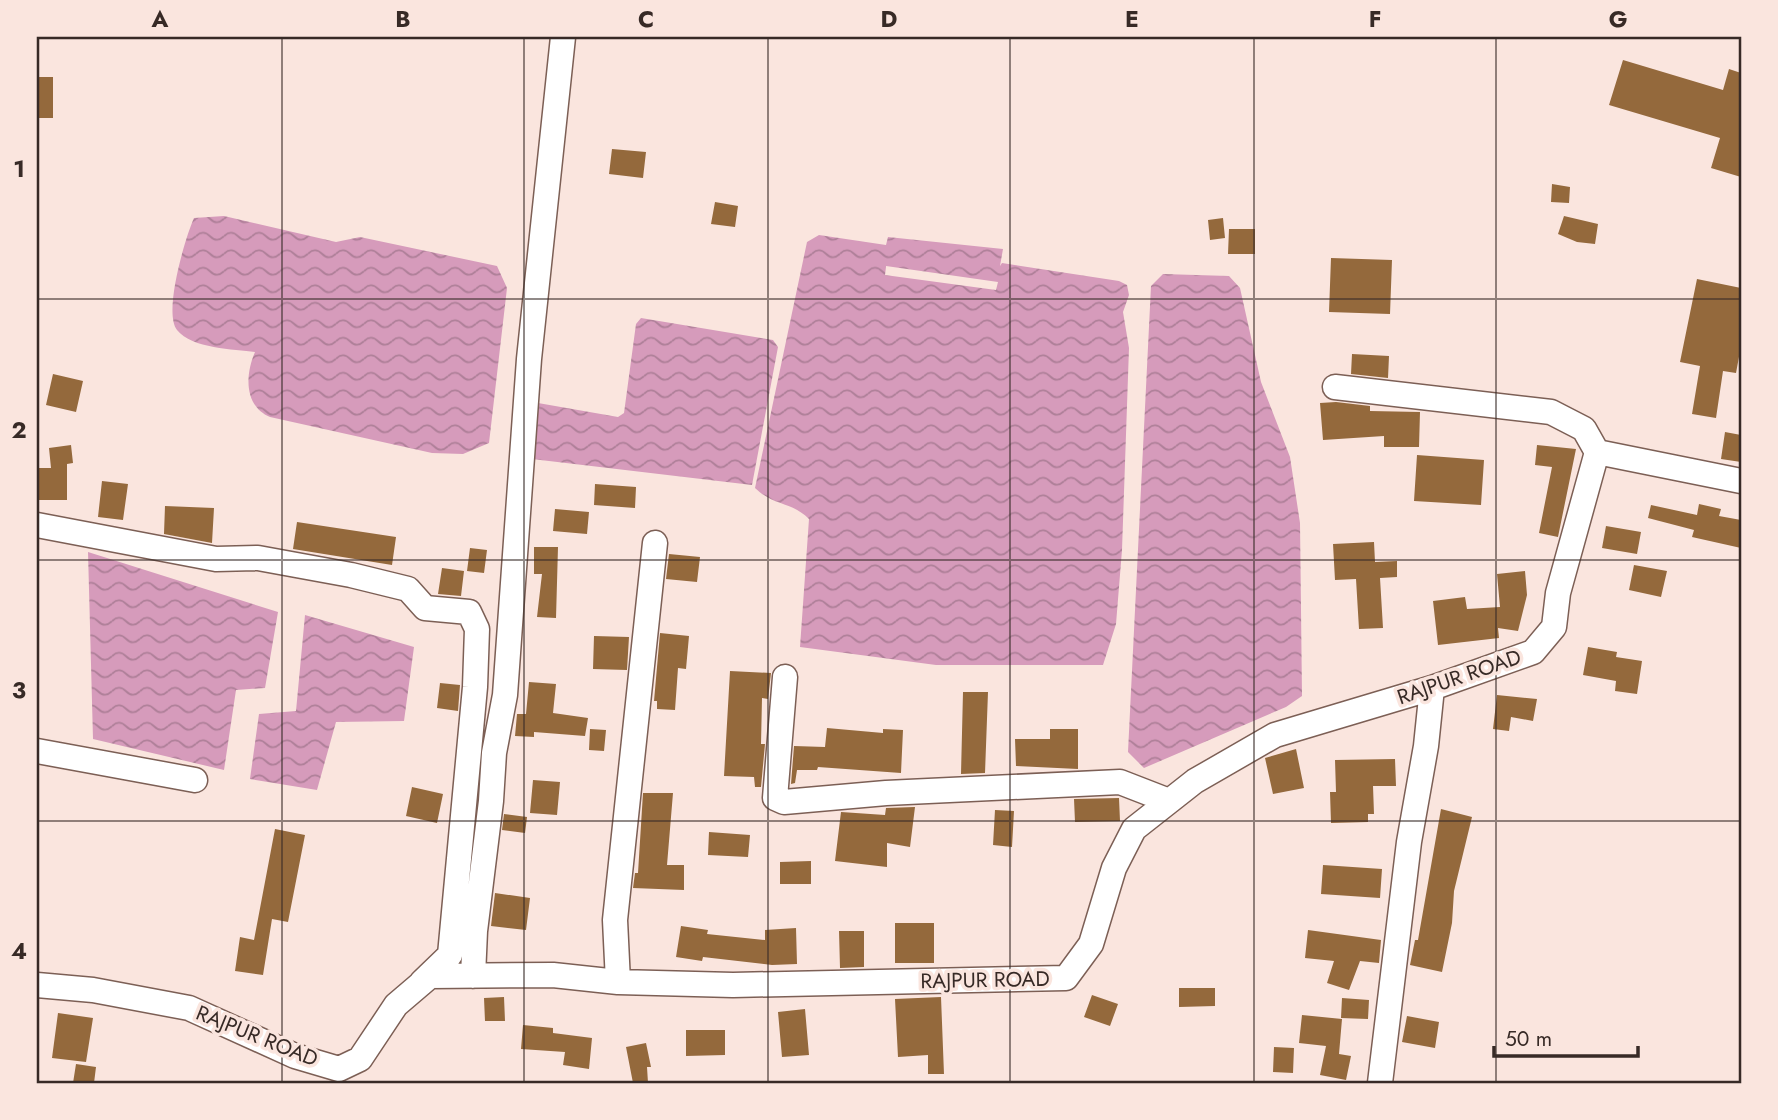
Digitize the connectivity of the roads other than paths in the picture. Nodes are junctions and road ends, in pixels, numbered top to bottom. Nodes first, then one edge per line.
1 (563, 37) edge
2 (1335, 387) dead end
3 (1597, 452) junction
4 (1741, 481) edge
5 (37, 525) edge
6 (655, 543) dead end
7 (785, 677) dead end
8 (1432, 688) junction
9 (37, 751) edge
10 (195, 780) dead end
11 (1169, 801) junction
12 (473, 976) junction
13 (618, 982) junction
14 (37, 985) edge
15 (419, 986) junction
16 (352, 1074) edge
17 (1380, 1083) edge

1 - 12 street
2 - 3 street
3 - 4 street
3 - 8 street, RAJPUR ROAD
5 - 15 street
6 - 13 street
7 - 11 street
8 - 11 street, RAJPUR ROAD
8 - 17 street
9 - 10 street
11 - 13 street, RAJPUR ROAD
12 - 13 street, RAJPUR ROAD
12 - 15 street, RAJPUR ROAD
14 - 16 street, RAJPUR ROAD
15 - 16 street, RAJPUR ROAD

